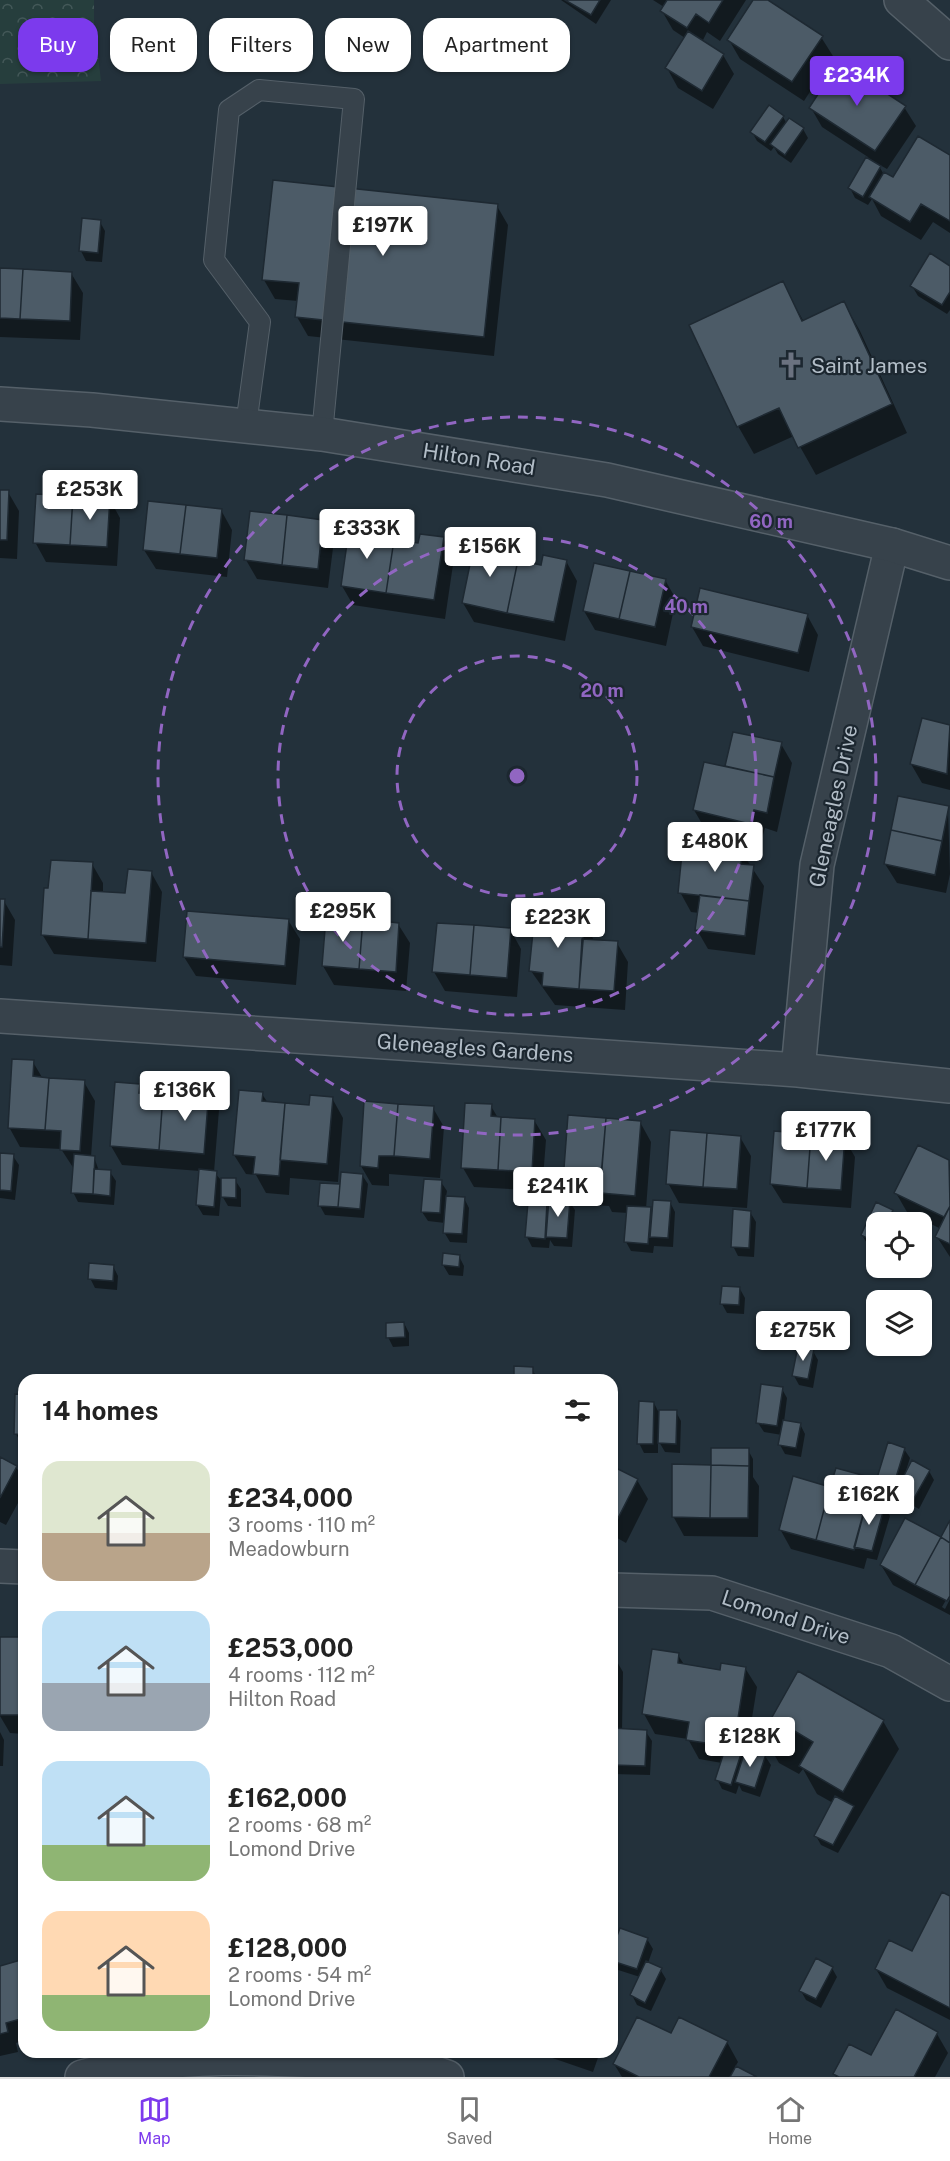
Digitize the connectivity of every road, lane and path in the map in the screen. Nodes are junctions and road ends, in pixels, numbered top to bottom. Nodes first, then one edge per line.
1 (901, 0) edge
2 (950, 43) edge
3 (0, 404) edge
4 (246, 425) junction
5 (322, 434) junction
6 (892, 546) junction
7 (950, 562) edge
8 (0, 1016) edge
9 (798, 1070) junction
10 (950, 1086) edge
11 (0, 1566) edge
12 (18, 1567) edge
13 (618, 1590) edge
14 (950, 1684) edge
15 (205, 2058) edge
16 (259, 2058) edge
17 (82, 2077) edge
18 (447, 2077) edge

1 - 2 street
3 - 4 street, Hilton Road
4 - 5 street, Hilton Road
4 - 5 lane
5 - 6 street, Hilton Road
6 - 7 street, Hilton Road
6 - 9 street, Gleneagles Drive
8 - 9 street, Gleneagles Gardens
9 - 10 street, Gleneagles Gardens
11 - 12 street
13 - 14 street, Lomond Drive
15 - 17 street
16 - 18 street

